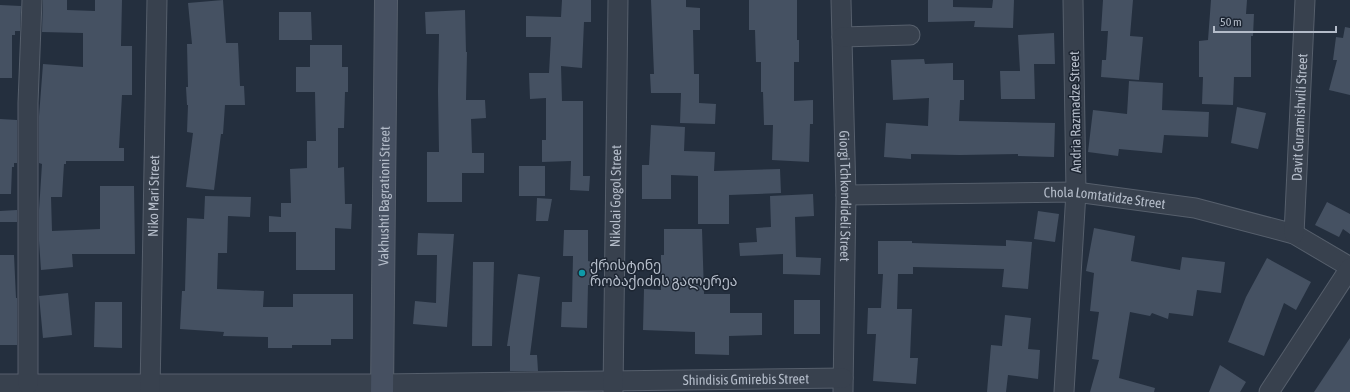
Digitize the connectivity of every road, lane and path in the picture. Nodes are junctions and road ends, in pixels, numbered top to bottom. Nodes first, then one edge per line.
1 (32, 0) edge
2 (157, 0) edge
3 (386, 0) edge
4 (618, 0) edge
5 (841, 0) edge
6 (1073, 0) edge
7 (1305, 0) edge
8 (910, 35) dead end
9 (842, 37) junction
10 (1076, 192) junction
11 (846, 195) junction
12 (1294, 234) junction
13 (1350, 267) edge
14 (0, 384) edge
15 (28, 384) junction
16 (843, 385) edge
17 (613, 387) edge
18 (150, 388) edge
19 (382, 388) edge
20 (1064, 392) edge
21 (1269, 392) edge

1 - 15 street
2 - 18 street, Niko Mari Street
3 - 19 street, Vakhushti Bagrationi Street
4 - 17 street, Nikolai Gogol Street
5 - 9 street, Giorgi Tchkondideli Street
6 - 10 street, Andria Razmadze Street
7 - 12 street, Davit Guramishvili Street
8 - 9 street
9 - 11 street, Giorgi Tchkondideli Street
10 - 11 street, Chola Lomtatidze Street
10 - 12 street, Chola Lomtatidze Street
10 - 20 street, Andria Razmadze Street
11 - 16 street, Giorgi Tchkondideli Street
12 - 13 street, Chola Lomtatidze Street
13 - 21 street
14 - 15 street, Shindisis Gmirebis Street
15 - 18 street, Shindisis Gmirebis Street
16 - 17 street, Shindisis Gmirebis Street
17 - 19 street, Shindisis Gmirebis Street
18 - 19 street, Shindisis Gmirebis Street

